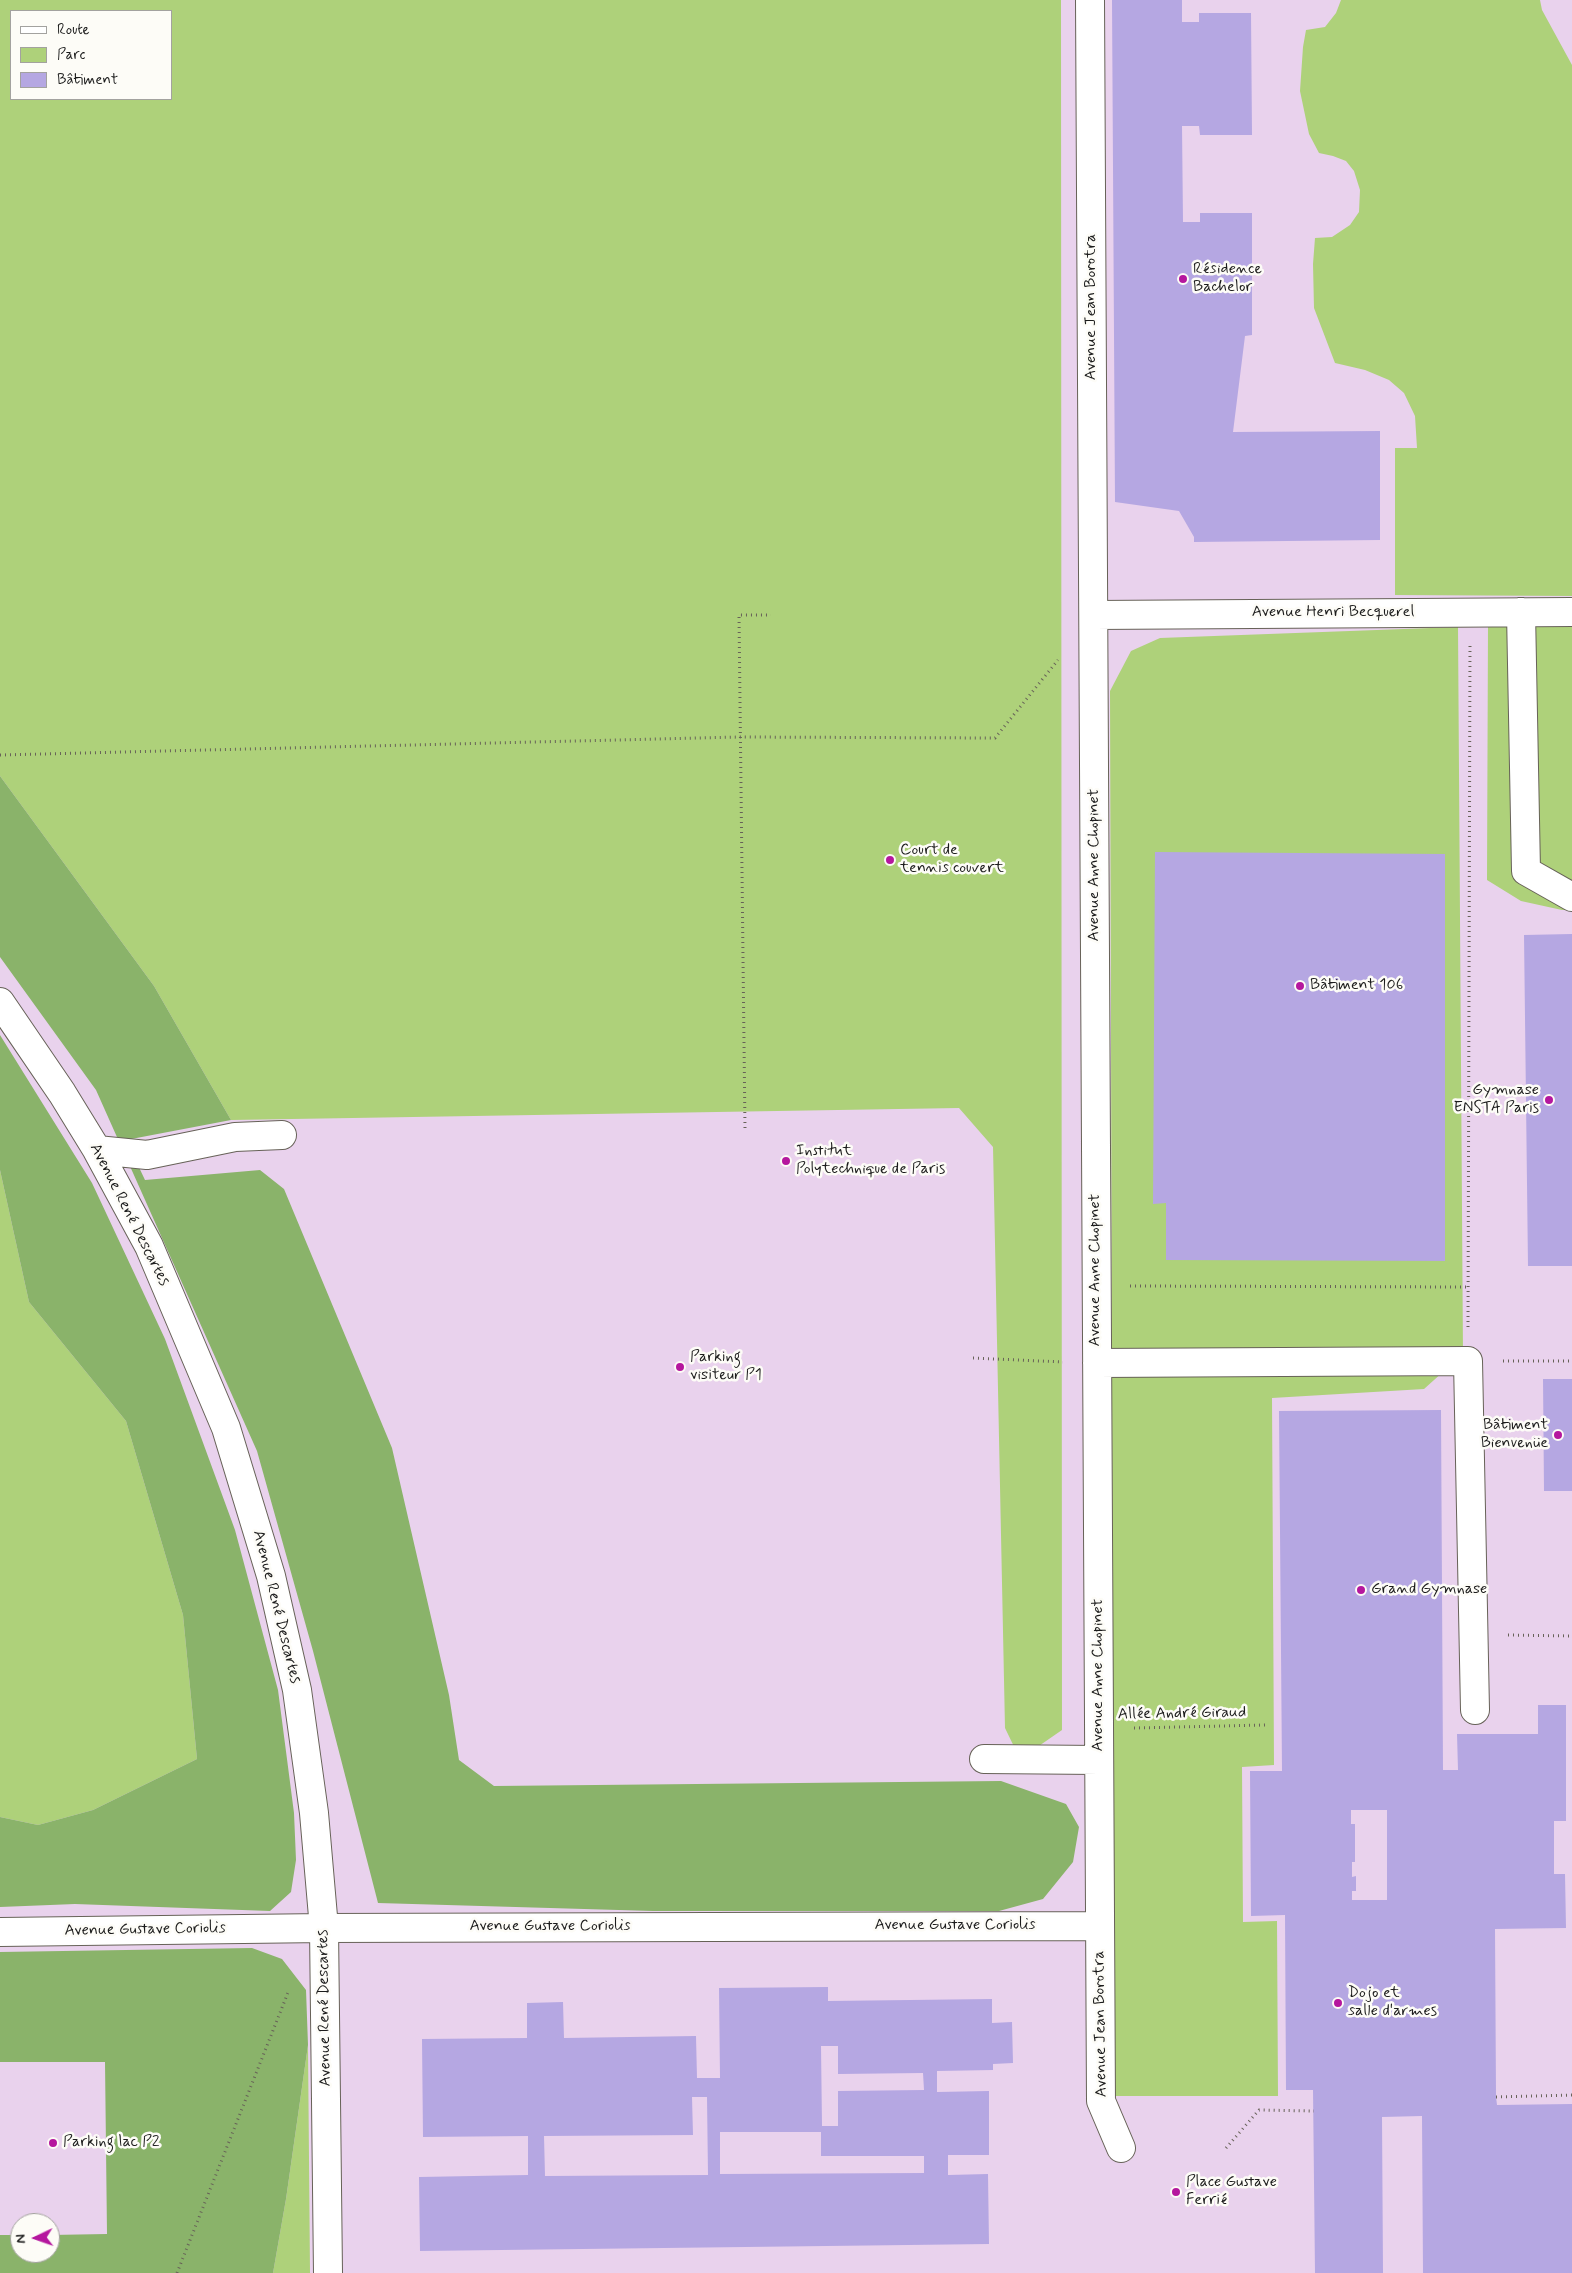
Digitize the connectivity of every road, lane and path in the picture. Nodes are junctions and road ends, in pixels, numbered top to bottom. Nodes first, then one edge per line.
1 (1090, 0) edge
2 (1470, 612) junction
3 (1521, 612) junction
4 (1572, 612) edge
5 (1094, 614) junction
6 (771, 615) dead end
7 (740, 737) junction
8 (0, 755) edge
9 (1572, 897) edge
10 (0, 1002) edge
11 (745, 1128) dead end
12 (282, 1135) dead end
13 (97, 1150) junction
14 (1096, 1286) junction
15 (1467, 1287) junction
16 (973, 1358) dead end
17 (1468, 1361) junction
18 (1572, 1361) edge
19 (1097, 1363) junction
20 (1473, 1635) junction
21 (1572, 1636) edge
22 (1475, 1710) dead end
23 (1266, 1725) dead end
24 (1099, 1729) junction
25 (984, 1759) dead end
26 (1099, 1760) junction
27 (1099, 1926) junction
28 (324, 1928) junction
29 (0, 1932) edge
30 (292, 1982) dead end
31 (1572, 2096) edge
32 (1496, 2097) dead end
33 (1314, 2112) dead end
34 (1121, 2148) dead end
35 (1226, 2148) dead end
36 (176, 2273) edge
37 (328, 2273) edge

1 - 5 street, Avenue Jean Borotra
2 - 3 street, Avenue Henri Becquerel
2 - 5 street, Avenue Henri Becquerel
2 - 15 path
3 - 4 street, Avenue Henri Becquerel
3 - 9 street
5 - 7 path
5 - 14 street, Avenue Anne Chopinet
6 - 7 path
7 - 8 path
7 - 11 path
10 - 13 street, Avenue René Descartes
12 - 13 street
13 - 28 street, Avenue René Descartes
14 - 15 path
14 - 19 street, Avenue Anne Chopinet
15 - 17 path
16 - 19 path
17 - 18 path
17 - 19 street
17 - 20 street
19 - 24 street, Avenue Anne Chopinet
20 - 21 path
20 - 22 street
23 - 24 path, Allée André Giraud
24 - 26 street, Avenue Anne Chopinet
25 - 26 street
26 - 27 street, Avenue Anne Chopinet
27 - 28 street, Avenue Gustave Coriolis
27 - 34 street, Avenue Jean Borotra
28 - 29 street, Avenue Gustave Coriolis
28 - 37 street, Avenue René Descartes
30 - 36 path
31 - 32 path
33 - 35 path

